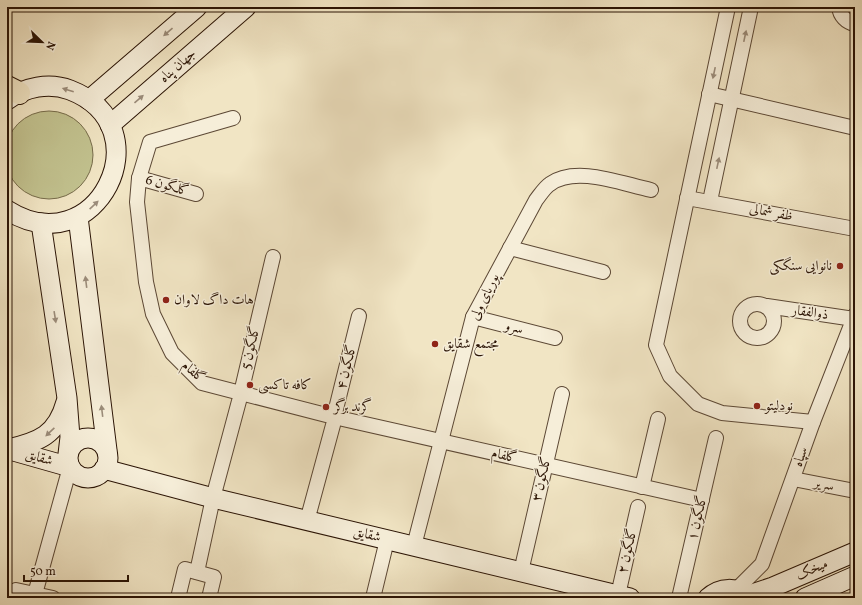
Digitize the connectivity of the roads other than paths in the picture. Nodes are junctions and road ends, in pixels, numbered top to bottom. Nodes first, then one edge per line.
1 (197, 7) edge
2 (246, 7) edge
3 (728, 7) edge
4 (751, 7) edge
5 (839, 7) edge
6 (855, 24) edge
7 (11, 93) edge
8 (709, 94) junction
9 (732, 99) junction
10 (89, 100) junction
11 (233, 118) dead end
12 (110, 125) junction
13 (855, 128) edge
14 (139, 178) junction
15 (651, 190) dead end
16 (196, 194) dead end
17 (687, 198) junction
18 (710, 201) junction
19 (7, 210) edge
20 (78, 217) junction
21 (41, 223) junction
22 (855, 229) edge
23 (510, 248) junction
24 (273, 257) dead end
25 (603, 272) dead end
26 (767, 306) dead end
27 (359, 316) dead end
28 (473, 317) junction
29 (854, 317) edge
30 (555, 338) dead end
31 (562, 394) dead end
32 (240, 397) junction
33 (67, 398) junction
34 (658, 419) dead end
35 (333, 421) junction
36 (813, 422) junction
37 (716, 438) dead end
38 (441, 441) junction
39 (7, 449) edge
40 (107, 450) junction
41 (69, 461) junction
42 (545, 465) junction
43 (104, 470) junction
44 (793, 479) junction
45 (642, 487) junction
46 (855, 491) edge
47 (213, 498) junction
48 (702, 500) junction
49 (638, 507) dead end
50 (307, 521) junction
51 (387, 540) junction
52 (414, 546) junction
53 (855, 552) edge
54 (523, 563) dead end
55 (197, 572) junction
56 (855, 576) edge
57 (35, 594) junction
58 (744, 595) edge
59 (624, 597) edge
60 (14, 598) edge
61 (53, 598) edge
62 (178, 598) edge
63 (209, 598) edge
64 (373, 598) edge
65 (680, 598) edge
66 (708, 598) edge
67 (805, 598) edge

1 -> 10 street
12 -> 2 street, جهان پناه
3 -> 8 street
9 -> 4 street
5 - 6 street
10 -> 7 street
8 - 9 street
8 - 17 street
9 - 13 street
18 -> 9 street
10 - 12 street
11 - 14 street, گلفام
20 -> 12 street
14 - 16 street, گلگون 6
14 - 32 street, گلفام
15 - 23 street, پوریای ولی
17 - 18 street, ظفر شمالی
17 - 36 street
18 - 22 street, ظفر شمالی
19 - 21 street
20 - 21 street
40 -> 20 street
21 -> 33 street
23 - 25 street
23 - 28 street, پوریای ولی
24 - 32 street, گلگون 5
26 - 29 street, ذوالفقار
27 - 35 street, گلگون ۴
28 - 30 street, سرو
28 - 38 street, پوریای ولی
29 - 36 street, سپاه
31 - 42 street, گلگون ۳
32 - 35 street, گلفام
32 - 47 street, گلگون 5
33 -> 39 street, شقایق
33 - 41 street
34 - 45 street
35 - 38 street, گلفام
35 - 50 street, گلگون ۴
36 - 44 street, سپاه
37 - 48 street, گلگون ۱
38 - 42 street, گلفام
38 - 52 street, پوریای ولی
39 - 41 street, شقایق
40 - 41 street
40 - 43 street
41 - 43 street
41 - 57 street
42 - 45 street, گلفام
42 - 54 street, گلگون ۳
43 - 47 street, شقایق
44 - 46 street, سریر
44 - 58 street, سپاه
45 - 48 street, گلفام
47 - 50 street, شقایق
47 - 55 street, گلگون 5
48 - 65 street, گلگون ۱
49 - 59 street, گلگون ۲
50 - 51 street, شقایق
51 - 52 street, شقایق
51 - 64 street
52 - 59 street, شقایق
53 - 58 street, میخک
55 - 62 street
55 - 63 street
56 - 67 street, میخک
57 - 60 street
57 - 61 street
58 - 66 street, میخک

